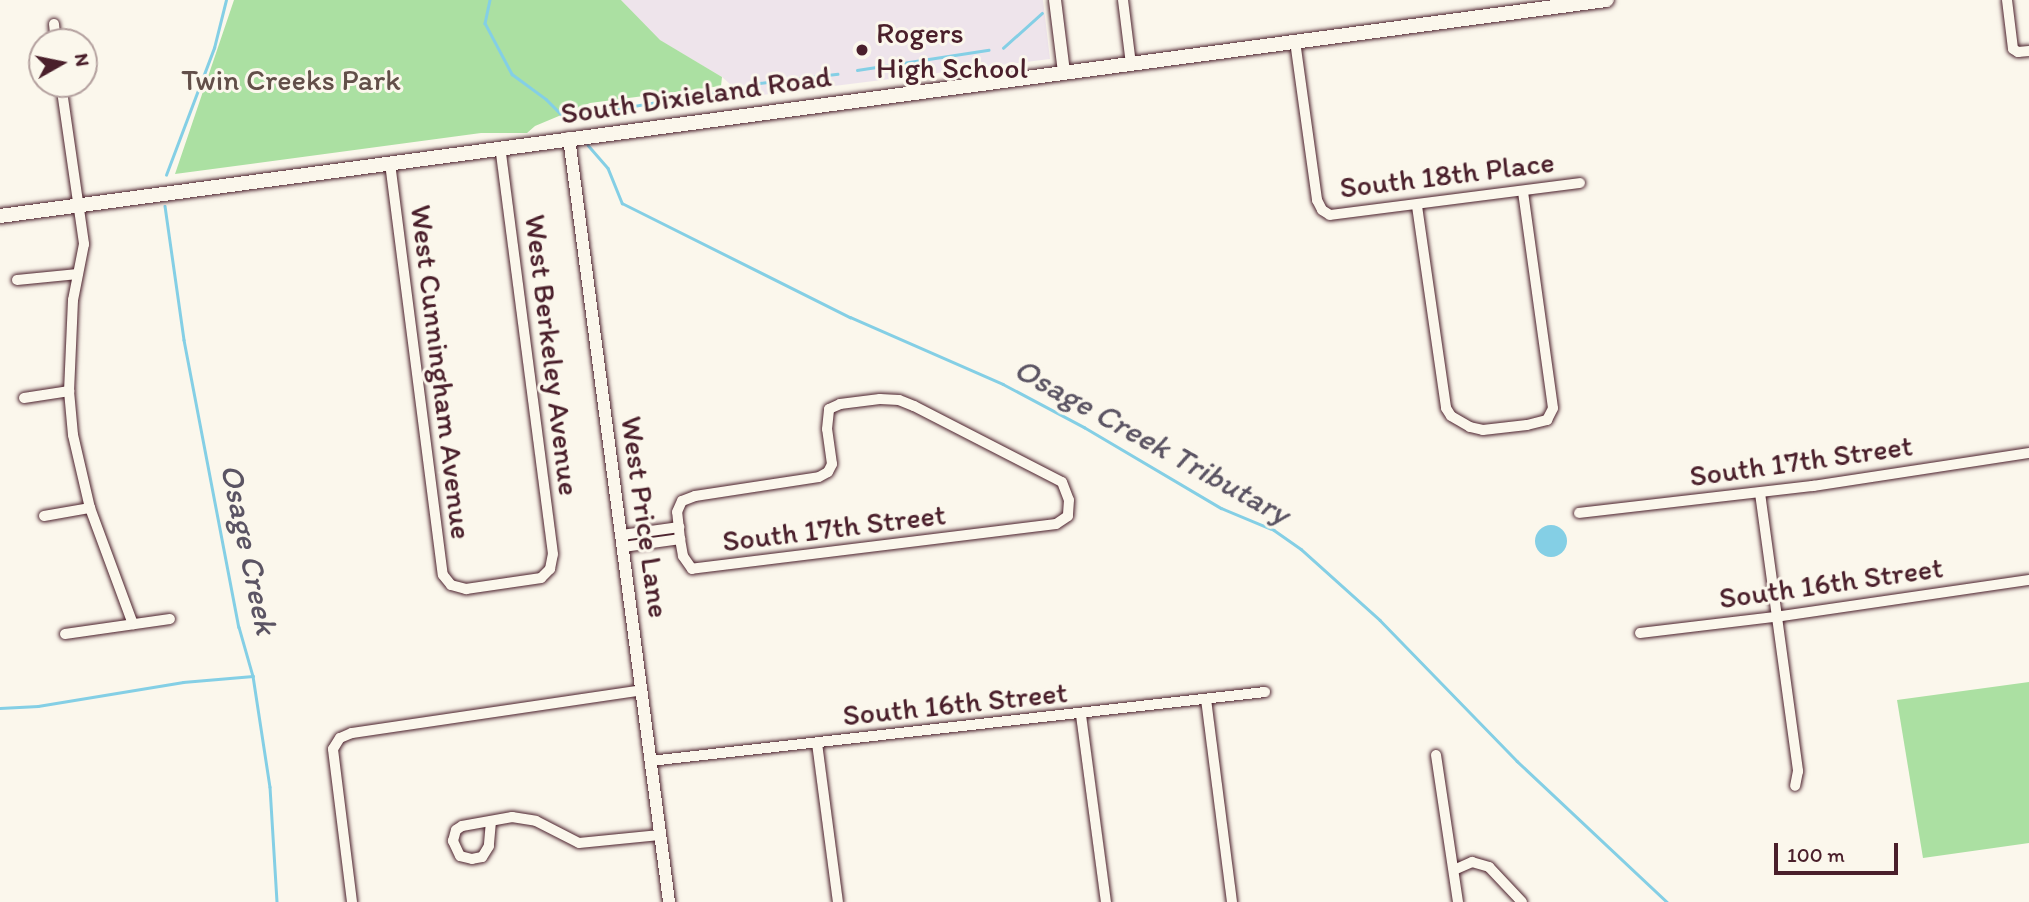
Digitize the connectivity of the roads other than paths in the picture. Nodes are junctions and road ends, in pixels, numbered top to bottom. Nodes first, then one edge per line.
1 (1055, 0) edge
2 (1123, 0) edge
3 (1607, 0) edge
4 (2007, 0) edge
5 (54, 24) dead end
6 (54, 28) edge
7 (1295, 41) junction
8 (2029, 51) edge
9 (1131, 64) junction
10 (1064, 72) junction
11 (63, 98) edge
12 (569, 138) junction
13 (500, 148) junction
14 (390, 163) junction
15 (1580, 183) dead end
16 (1523, 191) junction
17 (77, 206) junction
18 (1417, 206) junction
19 (0, 216) edge
20 (78, 274) junction
21 (17, 280) dead end
22 (69, 391) junction
23 (24, 398) dead end
24 (2029, 453) edge
25 (1760, 493) junction
26 (90, 508) junction
27 (1579, 513) dead end
28 (44, 516) dead end
29 (679, 527) junction
30 (680, 540) junction
31 (622, 541) junction
32 (2029, 580) edge
33 (451, 585) joint
34 (1775, 617) junction
35 (170, 619) dead end
36 (133, 624) junction
37 (1640, 633) dead end
38 (65, 634) dead end
39 (642, 690) junction
40 (1265, 692) dead end
41 (1206, 699) junction
42 (1081, 715) junction
43 (817, 743) junction
44 (1436, 755) dead end
45 (650, 761) junction
46 (1795, 786) dead end
47 (491, 821) junction
48 (660, 835) junction
49 (1454, 870) junction
50 (352, 902) edge
51 (668, 902) edge
52 (838, 902) edge
53 (1106, 902) edge
54 (1231, 902) edge
55 (1458, 902) edge
56 (1522, 902) edge

1 - 10 street
2 - 9 street
3 - 7 main road, South Dixieland Road
4 - 8 street
5 - 6 street
7 - 9 main road, South Dixieland Road
7 - 18 street, South 18th Place
9 - 10 main road, South Dixieland Road
10 - 12 main road, South Dixieland Road
11 - 17 street
12 - 13 main road, South Dixieland Road
12 - 31 street, West Price Lane
13 - 14 main road, South Dixieland Road
13 - 33 street, West Berkeley Avenue
14 - 17 main road, South Dixieland Road
14 - 33 street, West Cunningham Avenue
15 - 16 street, South 18th Place
16 - 18 street, South 18th Place
16 - 18 street
17 - 19 main road, South Dixieland Road
17 - 20 street
20 - 21 street
20 - 22 street
22 - 23 street
22 - 26 street
24 - 25 street, South 17th Street
25 - 27 street, South 17th Street
25 - 34 street
26 - 28 street
26 - 36 street
29 - 30 street
29 - 30 street, South 17th Street
29 - 31 street, South 17th Street
30 - 31 street, South 17th Street
31 - 39 street, West Price Lane
32 - 34 street, South 16th Street
34 - 37 street, South 16th Street
34 - 46 street
35 - 36 street
36 - 38 street
39 - 45 street, West Price Lane
39 - 50 street
40 - 41 street, South 16th Street
41 - 42 street, South 16th Street
41 - 54 street
42 - 43 street, South 16th Street
42 - 53 street
43 - 45 street, South 16th Street
43 - 52 street
44 - 49 street
45 - 48 street, West Price Lane
47 - 47 street
47 - 48 street
48 - 51 street, West Price Lane
49 - 55 street
49 - 56 street

